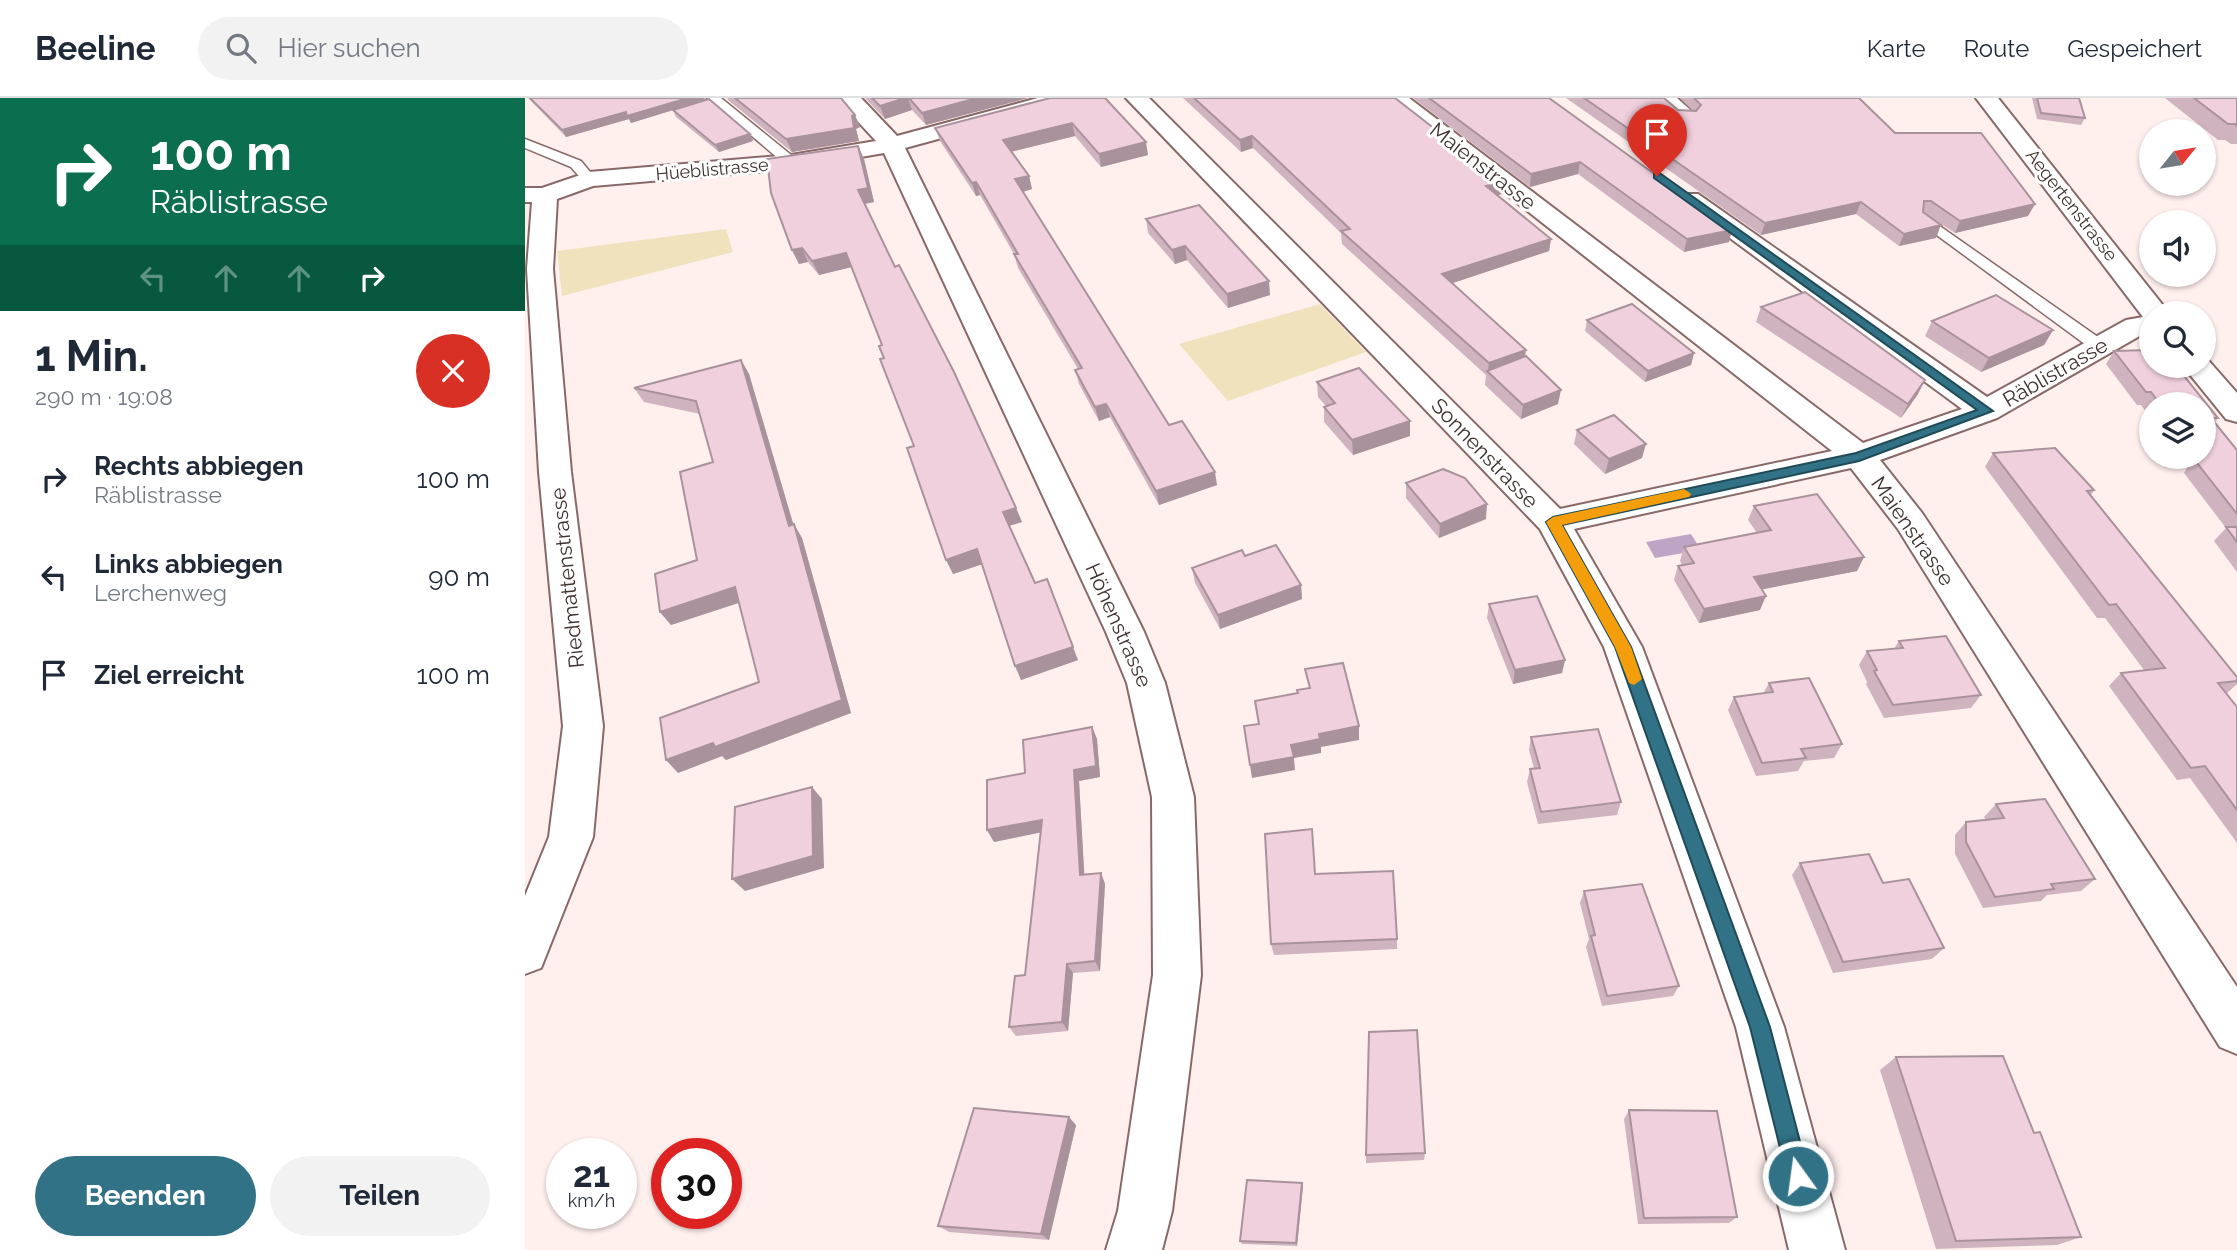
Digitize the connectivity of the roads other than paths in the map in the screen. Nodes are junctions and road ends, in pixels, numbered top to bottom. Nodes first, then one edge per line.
1 (713, 98) edge
2 (848, 98) edge
3 (1063, 98) edge
4 (1137, 98) edge
5 (1395, 98) edge
6 (1663, 98) edge
7 (1987, 98) edge
8 (1685, 115) edge
9 (525, 143) edge
10 (892, 145) junction
11 (791, 162) junction
12 (589, 179) junction
13 (1671, 186) edge
14 (535, 195) edge
15 (1924, 219) edge
16 (2146, 301) edge
17 (2139, 326) edge
18 (2099, 346) junction
19 (2208, 378) edge
20 (1986, 411) junction
21 (2237, 412) edge
22 (1859, 456) junction
23 (1553, 522) junction
24 (525, 951) edge
25 (2237, 1030) edge
26 (1134, 1250) edge
27 (1817, 1250) edge

1 - 11 lane
2 - 10 street, Höhenstrasse
3 - 10 street, Hüeblistrasse
4 - 23 street, Sonnenstrasse
5 - 22 street, Maienstrasse
6 - 8 street
7 - 16 street, Aegertenstrasse
9 - 12 lane
10 - 11 street, Hüeblistrasse
10 - 26 street, Höhenstrasse
11 - 12 street, Hüeblistrasse
12 - 14 street, Hüeblistrasse
13 - 20 street
14 - 24 street, Riedmattenstrasse
15 - 18 lane
17 - 18 street, Räblistrasse
18 - 20 street, Räblistrasse
19 - 21 street
20 - 22 street, Räblistrasse
22 - 23 street, Räblistrasse
22 - 25 street, Maienstrasse
23 - 27 street, Sonnenstrasse

